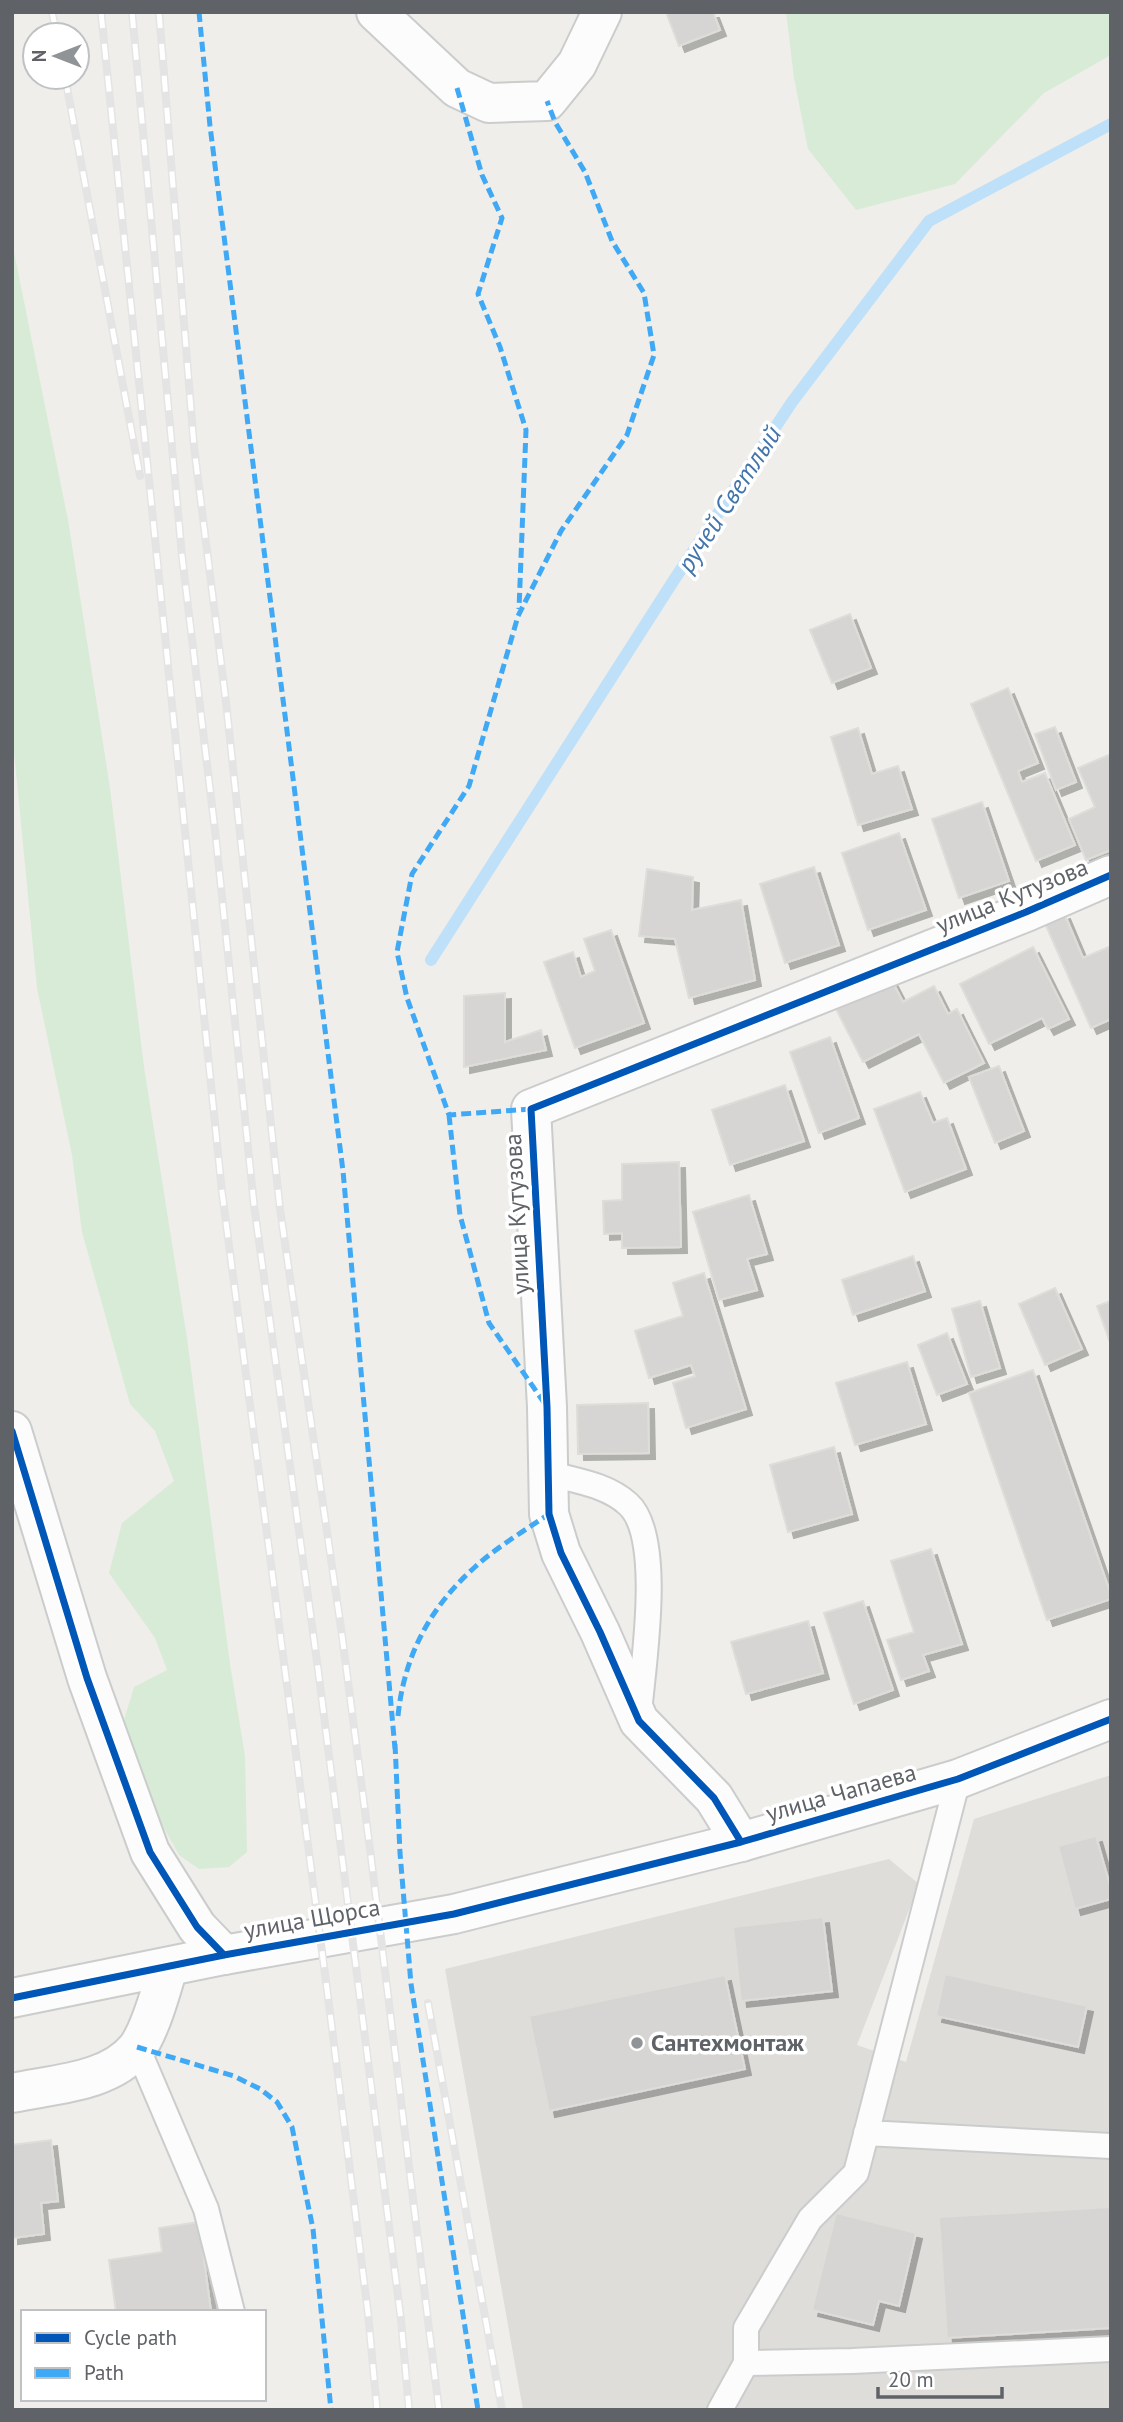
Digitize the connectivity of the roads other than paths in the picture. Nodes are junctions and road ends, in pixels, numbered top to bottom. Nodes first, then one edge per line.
1 (376, 12) edge
2 (602, 12) edge
3 (1111, 875) edge
4 (12, 1431) edge
5 (548, 1473) junction
6 (1111, 1719) edge
7 (639, 1721) junction
8 (958, 1779) junction
9 (741, 1843) junction
10 (454, 1914) joint
11 (224, 1955) junction
12 (168, 1967) junction
13 (12, 1998) edge
14 (137, 2047) junction
15 (12, 2093) edge
16 (866, 2133) junction
17 (1111, 2146) edge
18 (231, 2310) edge
19 (1111, 2349) edge
20 (746, 2363) junction
21 (720, 2410) edge

1 - 2 street
3 - 5 street, улица Кутузова
4 - 11 street
5 - 7 street, улица Кутузова
5 - 7 lane
6 - 8 street, улица Чапаева
7 - 9 street, улица Кутузова
8 - 9 street, улица Чапаева
8 - 16 lane
9 - 10 street, улица Чапаева
10 - 11 street, улица Щорса
11 - 12 street, улица Щорса
12 - 13 street, улица Щорса
12 - 14 street
14 - 15 street
14 - 18 lane
16 - 17 lane
16 - 20 lane
19 - 20 lane
20 - 21 lane

